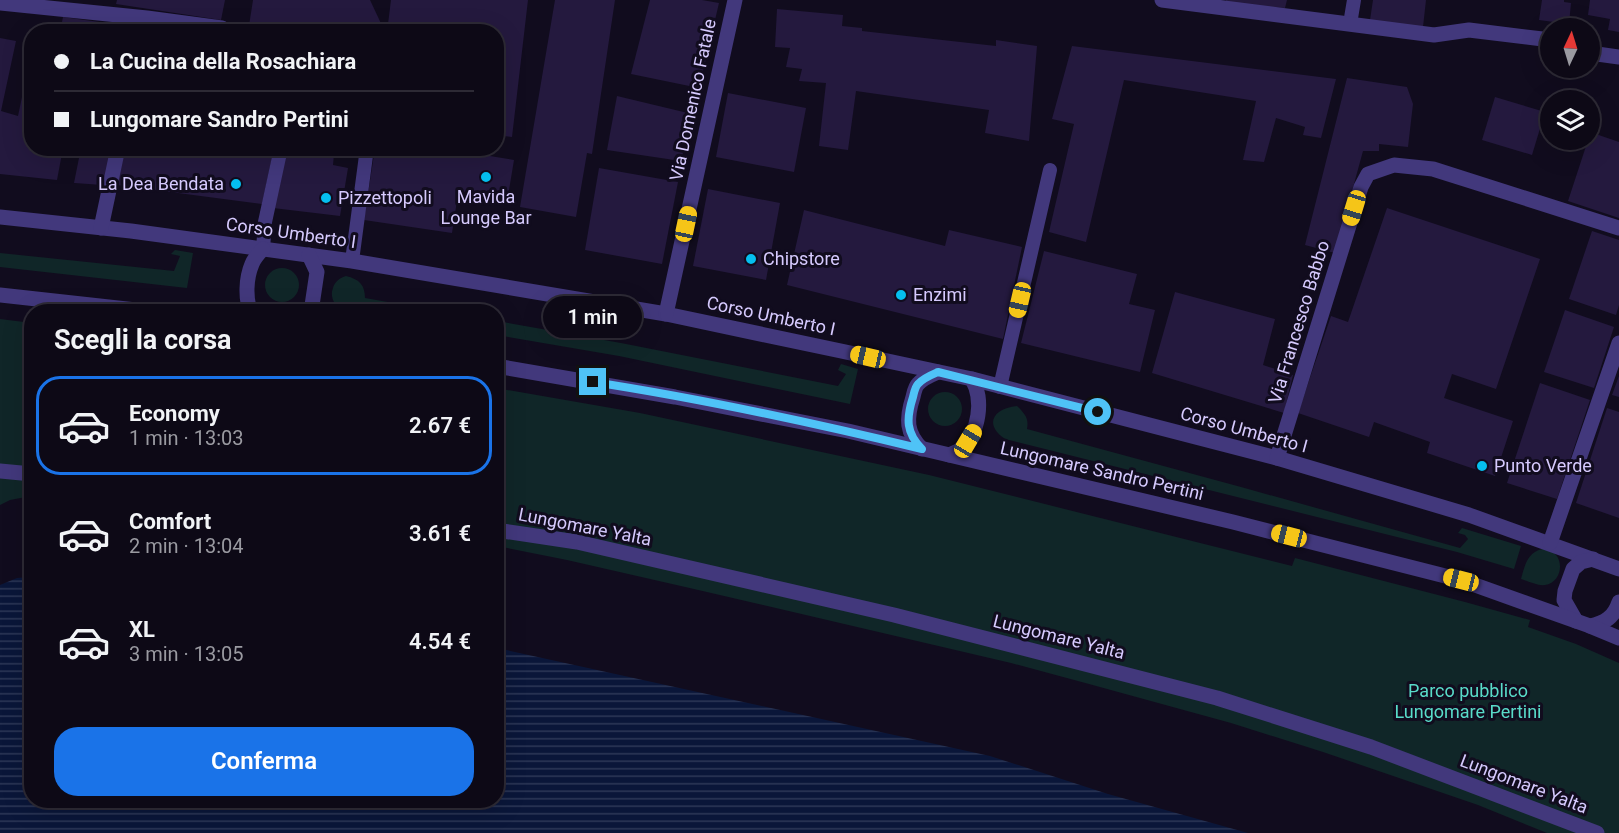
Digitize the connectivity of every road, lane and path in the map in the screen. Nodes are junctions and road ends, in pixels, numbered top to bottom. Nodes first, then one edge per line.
1 (735, 0) edge
2 (1162, 0) edge
3 (1354, 0) edge
4 (0, 3) edge
5 (139, 24) edge
6 (1350, 24) junction
7 (1540, 39) edge
8 (1600, 54) edge
9 (1619, 57) edge
10 (116, 156) edge
11 (279, 156) edge
12 (366, 156) edge
13 (1050, 170) dead end
14 (0, 217) edge
15 (101, 228) junction
16 (1619, 228) edge
17 (263, 249) junction
18 (309, 255) junction
19 (352, 261) junction
20 (0, 295) edge
21 (82, 304) edge
22 (247, 304) edge
23 (312, 304) edge
24 (666, 314) junction
25 (1619, 343) edge
26 (504, 367) edge
27 (938, 372) junction
28 (972, 380) junction
29 (1000, 387) junction
30 (922, 449) junction
31 (949, 455) junction
32 (1277, 458) junction
33 (0, 471) edge
34 (24, 473) edge
35 (504, 531) edge
36 (1550, 543) junction
37 (1593, 559) junction
38 (1618, 569) edge
39 (1619, 603) edge
40 (1583, 623) junction
41 (1619, 638) edge
42 (1597, 833) edge

1 - 24 street, Via Domenico Fatale
2 - 6 street
3 - 6 lane
4 - 5 street
6 - 7 street
8 - 9 street
10 - 15 street
11 - 17 lane
12 - 19 lane
13 - 29 lane
14 - 15 street, Corso Umberto I
15 - 17 street, Corso Umberto I
16 - 32 street, Via Francesco Babbo
17 - 18 street, Corso Umberto I
17 - 22 street
18 - 19 street, Corso Umberto I
18 - 23 street
19 - 24 street, Corso Umberto I
20 - 21 street
24 - 27 street, Corso Umberto I
25 - 36 street
26 - 30 street, Lungomare Sandro Pertini
27 - 28 street, Corso Umberto I
27 - 30 street
28 - 29 street, Corso Umberto I
28 - 31 street
29 - 32 street, Corso Umberto I
30 - 31 street, Lungomare Sandro Pertini
31 - 40 street, Lungomare Sandro Pertini
32 - 36 street, Corso Umberto I
33 - 34 street
35 - 42 street, Lungomare Yalta
36 - 37 street, Corso Umberto I
37 - 38 street, Corso Umberto I
37 - 40 street
39 - 40 street
40 - 41 street, Lungomare Sandro Pertini

